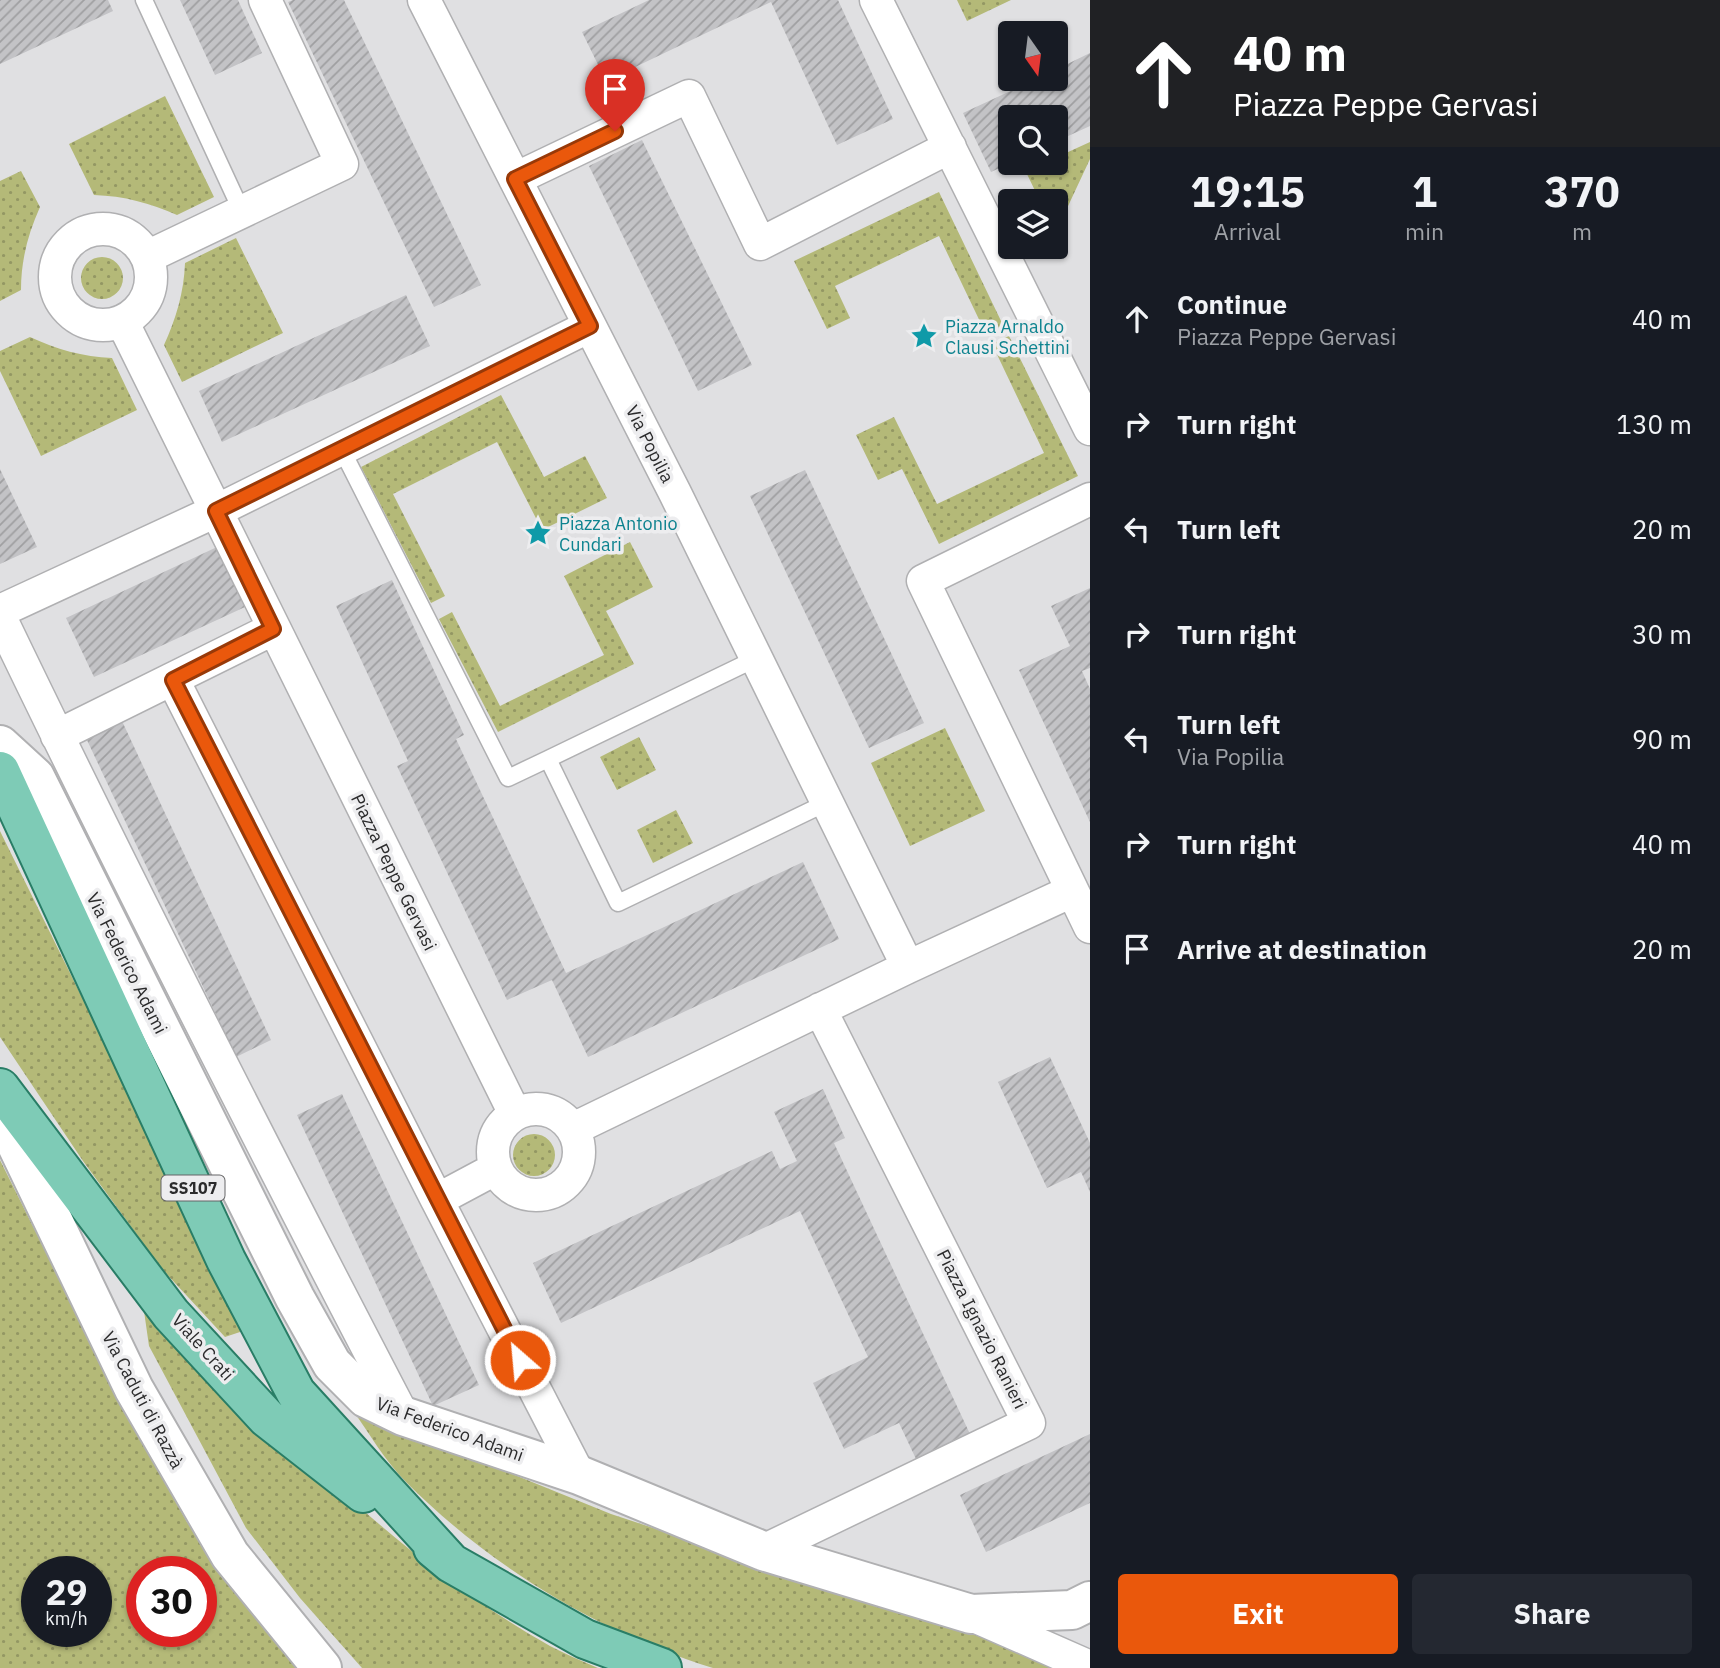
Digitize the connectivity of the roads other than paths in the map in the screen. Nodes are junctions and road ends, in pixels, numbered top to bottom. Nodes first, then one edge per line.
1 (144, 0) edge
2 (265, 0) edge
3 (424, 0) edge
4 (876, 0) edge
5 (950, 147) junction
6 (515, 179) junction
7 (242, 212) junction
8 (148, 257) junction
9 (122, 321) junction
10 (590, 326) junction
11 (1090, 429) edge
12 (342, 450) junction
13 (1090, 499) edge
14 (216, 511) junction
15 (0, 611) edge
16 (0, 617) edge
17 (273, 629) junction
18 (755, 659) junction
19 (173, 680) junction
20 (57, 736) junction
21 (0, 745) edge
22 (548, 759) junction
23 (0, 771) edge
24 (826, 803) junction
25 (1072, 891) junction
26 (1090, 927) edge
27 (908, 967) junction
28 (820, 1009) junction
29 (0, 1088) edge
30 (0, 1110) edge
31 (514, 1114) junction
32 (573, 1129) junction
33 (495, 1169) junction
34 (437, 1200) junction
35 (403, 1416) junction
36 (579, 1475) junction
37 (762, 1551) junction
38 (451, 1563) junction
39 (1090, 1601) edge
40 (971, 1614) junction
41 (1090, 1667) edge
42 (322, 1668) edge
43 (662, 1668) edge

1 - 7 lane
2 - 7 street
3 - 6 street, Via Popilia
4 - 5 street
5 - 6 street
5 - 11 street
6 - 10 street, Via Popilia
7 - 8 street
8 - 9 street
8 - 9 street
9 - 14 street, Piazza Peppe Gervasi
10 - 12 street
10 - 18 street, Via Popilia
12 - 14 street
12 - 22 lane
13 - 25 street
14 - 15 street
14 - 17 street, Piazza Peppe Gervasi
16 - 20 street
17 - 19 street
17 - 31 street, Piazza Peppe Gervasi
18 - 22 lane
18 - 24 street, Via Popilia
19 - 20 street
19 - 34 street
20 - 35 street
21 - 35 street, Via Federico Adami
22 - 24 lane
23 - 38 main road, Via Federico Adami / SS107
24 - 27 street, Via Popilia
25 - 26 street
25 - 27 street
27 - 28 street
28 - 32 street
28 - 37 street, Piazza Ignazio Ranieri
29 - 38 main road, Viale Crati / SS107
30 - 42 street, Via Caduti di Razzà
31 - 32 street
31 - 33 street
32 - 33 street
33 - 34 street
34 - 36 street
35 - 36 street, Via Federico Adami
36 - 37 street, Via Federico Adami
37 - 40 street, Via Federico Adami
38 - 43 main road, SS107
39 - 40 street, Via Federico Adami
40 - 41 street

